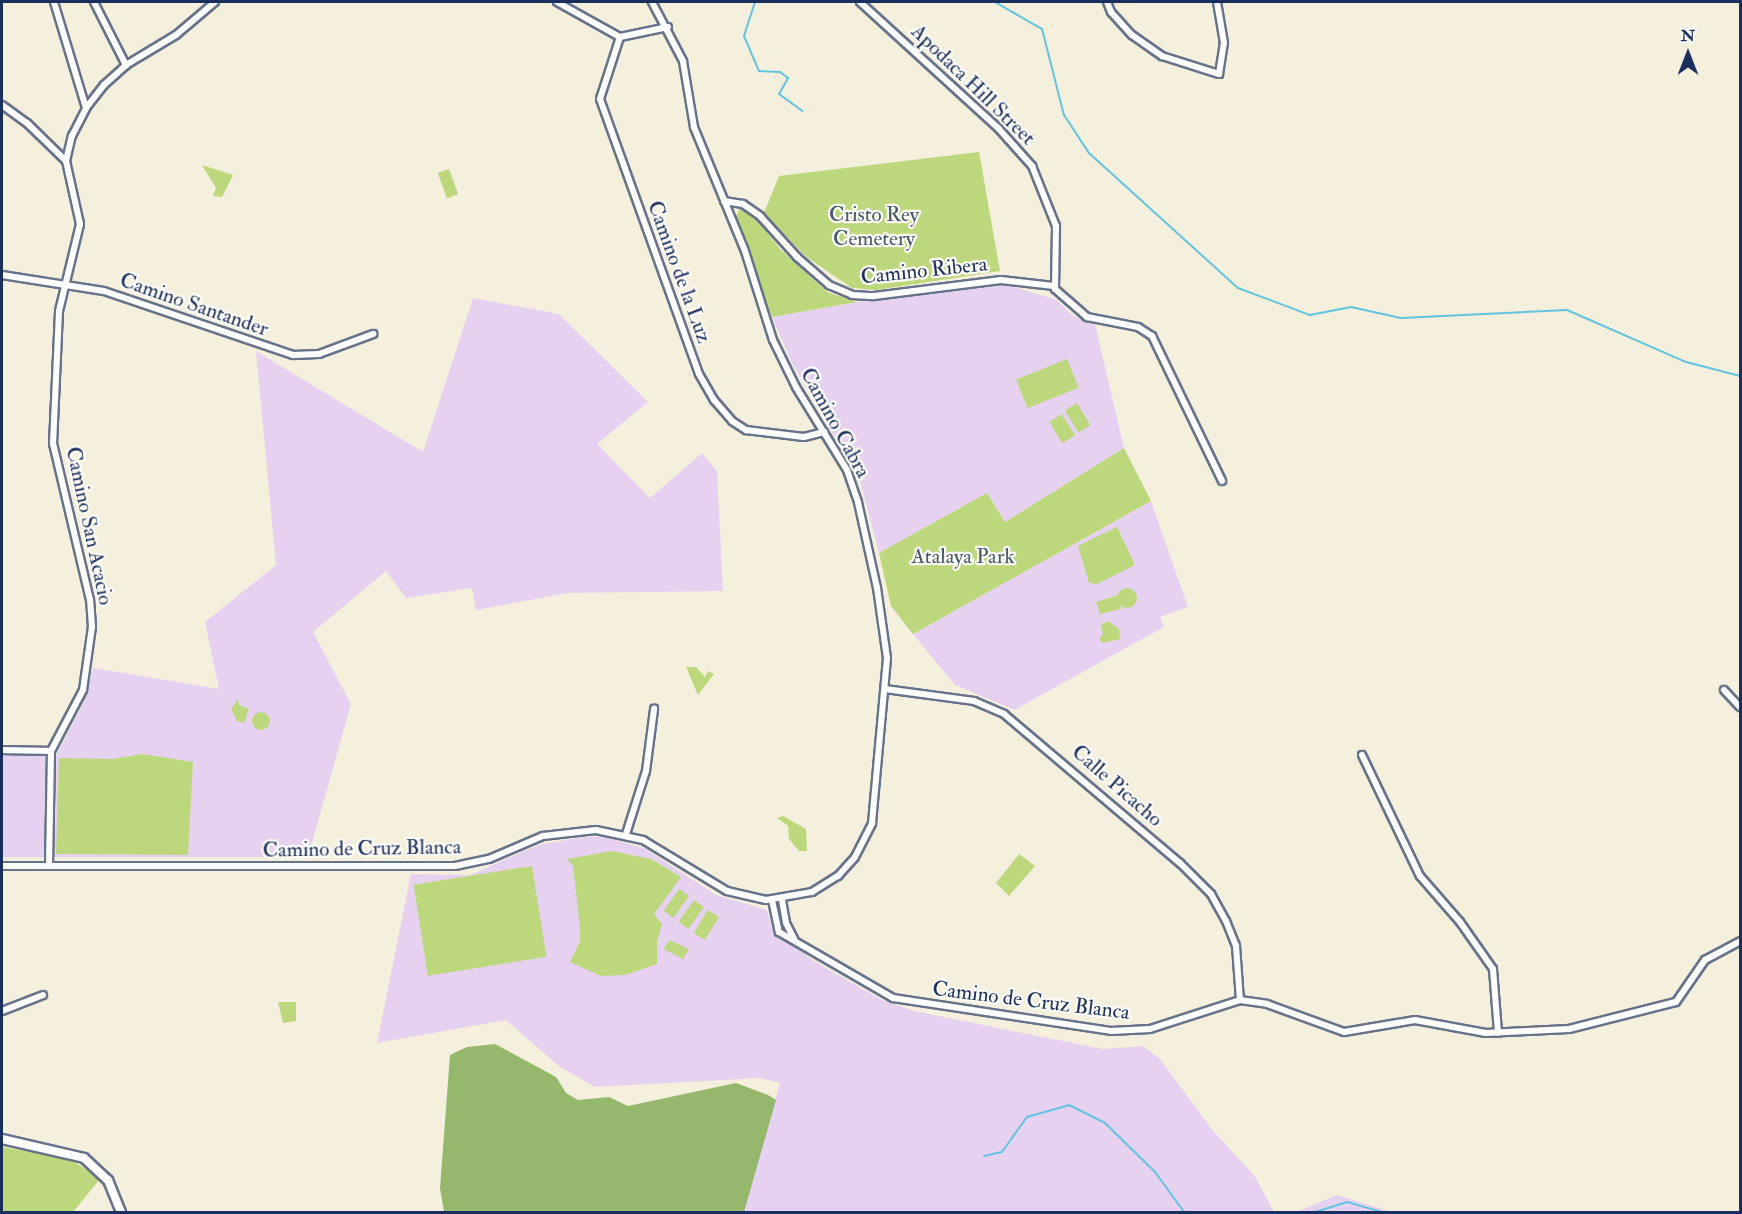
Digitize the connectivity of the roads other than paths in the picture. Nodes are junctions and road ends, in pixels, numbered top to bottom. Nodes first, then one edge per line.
1 (54, 2) edge
2 (94, 2) edge
3 (215, 2) edge
4 (557, 2) edge
5 (652, 2) edge
6 (860, 2) edge
7 (1107, 2) edge
8 (1217, 2) edge
9 (668, 27) junction
10 (620, 37) junction
11 (126, 65) junction
12 (2, 105) edge
13 (86, 108) junction
14 (66, 161) junction
15 (724, 201) junction
16 (2, 275) edge
17 (67, 285) junction
18 (1054, 286) junction
19 (373, 334) dead end
20 (824, 432) junction
21 (1222, 481) dead end
22 (885, 689) junction
23 (1724, 690) dead end
24 (1740, 707) edge
25 (654, 709) dead end
26 (2, 750) edge
27 (51, 751) junction
28 (1362, 755) dead end
29 (626, 834) junction
30 (2, 866) edge
31 (49, 866) junction
32 (777, 900) junction
33 (1740, 941) edge
34 (43, 995) dead end
35 (1240, 1000) junction
36 (2, 1011) edge
37 (1498, 1034) junction
38 (2, 1139) edge
39 (121, 1212) edge

1 - 13 street
2 - 11 street
3 - 11 street, Camino San Acacio
4 - 10 street
5 - 9 street, Camino Cabra
6 - 18 street, Apodaca Hill Street
7 - 8 street
9 - 10 street
9 - 15 street, Camino Cabra
10 - 20 street, Camino de la Luz
11 - 13 street, Camino San Acacio
12 - 14 street
13 - 14 street, Camino San Acacio
14 - 17 street, Camino San Acacio
15 - 18 street, Camino Ribera
15 - 20 street, Camino Cabra
16 - 17 street, Camino Santander
17 - 19 street, Camino Santander
17 - 27 street, Camino San Acacio
18 - 21 street
20 - 22 street, Camino Cabra
22 - 32 street, Camino Cabra
22 - 35 street, Calle Picacho
23 - 24 street
25 - 29 street
26 - 27 street
27 - 31 street, Camino San Acacio
28 - 37 street
29 - 31 street, Camino de Cruz Blanca
29 - 32 street, Camino de Cruz Blanca
30 - 31 street, Camino de Cruz Blanca
32 - 35 street, Camino de Cruz Blanca
33 - 37 street, Camino de Cruz Blanca
34 - 36 street
35 - 37 street, Camino de Cruz Blanca
38 - 39 street

